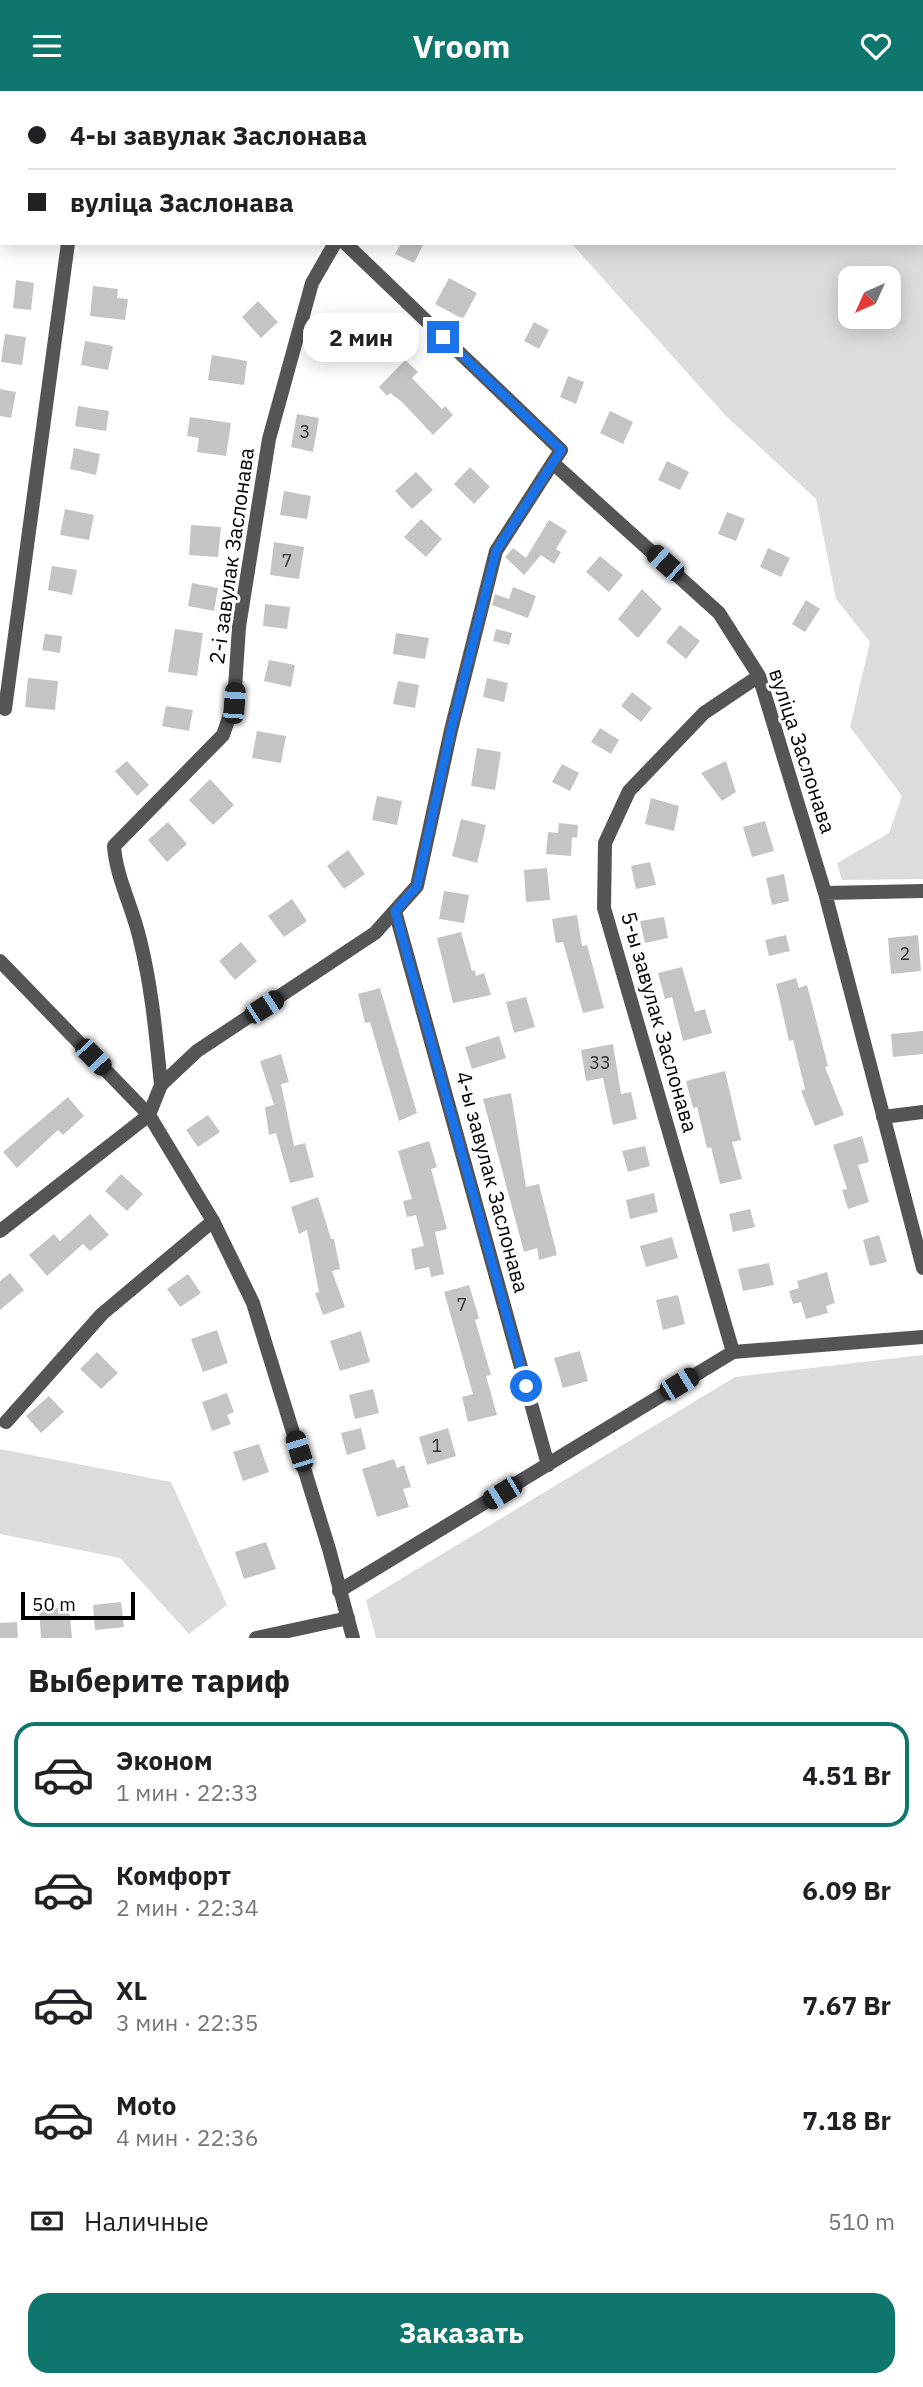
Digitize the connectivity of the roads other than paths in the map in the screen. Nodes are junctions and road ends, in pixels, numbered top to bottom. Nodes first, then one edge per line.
1 (68, 245) edge
2 (334, 245) edge
3 (347, 245) edge
4 (553, 463) junction
5 (760, 676) junction
6 (5, 709) dead end
7 (923, 891) edge
8 (825, 893) junction
9 (395, 911) junction
10 (0, 961) edge
11 (161, 1085) junction
12 (923, 1112) edge
13 (149, 1115) junction
14 (883, 1117) junction
15 (213, 1221) junction
16 (0, 1231) edge
17 (923, 1268) edge
18 (923, 1337) edge
19 (733, 1352) junction
20 (6, 1422) dead end
21 (548, 1465) junction
22 (339, 1591) junction
23 (348, 1618) junction
24 (256, 1638) edge
25 (353, 1638) edge

1 - 6 street
2 - 11 street, 2-і завулак Заслонава
3 - 4 street
4 - 5 street, вуліца Заслонава
4 - 9 street
5 - 8 street, вуліца Заслонава
5 - 19 street, 5-ы завулак Заслонава
7 - 8 street
8 - 14 street, вуліца Заслонава
9 - 11 street
9 - 21 street, 4-ы завулак Заслонава
10 - 13 street
11 - 13 street
12 - 14 street
13 - 15 street
13 - 16 street
14 - 17 street, вуліца Заслонава
15 - 20 street
15 - 22 street
18 - 19 street
19 - 21 street
21 - 22 street
22 - 23 street
23 - 24 street
23 - 25 street

